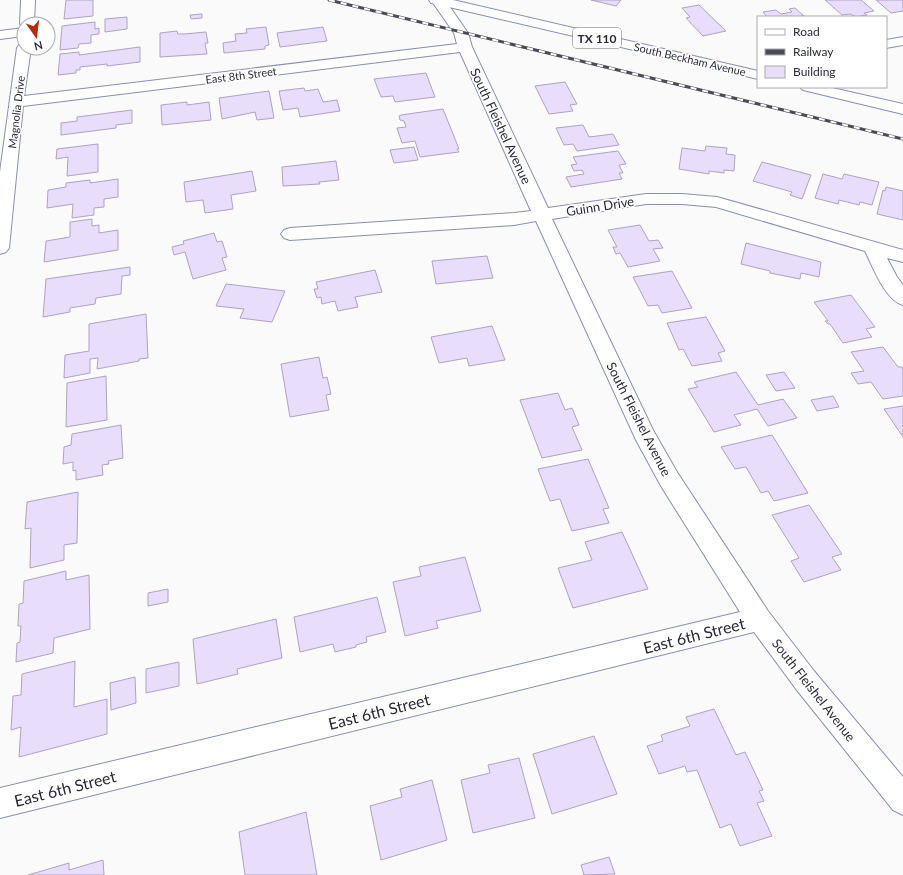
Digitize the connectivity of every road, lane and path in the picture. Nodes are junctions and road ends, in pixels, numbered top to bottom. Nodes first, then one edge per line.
1 (28, 0) edge
2 (437, 0) edge
3 (27, 16) edge
4 (16, 33) edge
5 (0, 35) edge
6 (903, 41) edge
7 (887, 44) edge
8 (465, 47) junction
9 (23, 56) edge
10 (757, 75) edge
11 (812, 88) edge
12 (16, 102) junction
13 (903, 109) edge
14 (2, 210) edge
15 (542, 215) junction
16 (290, 234) dead end
17 (0, 248) edge
18 (873, 248) junction
19 (903, 256) edge
20 (903, 298) edge
21 (759, 619) junction
22 (903, 800) edge
23 (0, 803) edge

1 - 3 street
2 - 8 street, South Fleishel Avenue
2 - 10 street, South Beckham Avenue / TX 110
4 - 5 street
6 - 7 street
8 - 12 street, East 8th Street
8 - 15 street, South Fleishel Avenue
9 - 12 street, Magnolia Drive
11 - 13 street
12 - 14 street, Magnolia Drive
14 - 17 street, Magnolia Drive
15 - 16 street, Guinn Drive
15 - 18 street, Guinn Drive
15 - 21 street, South Fleishel Avenue
18 - 19 street, Guinn Drive
18 - 20 street
21 - 22 street, South Fleishel Avenue
21 - 23 street, East 6th Street

